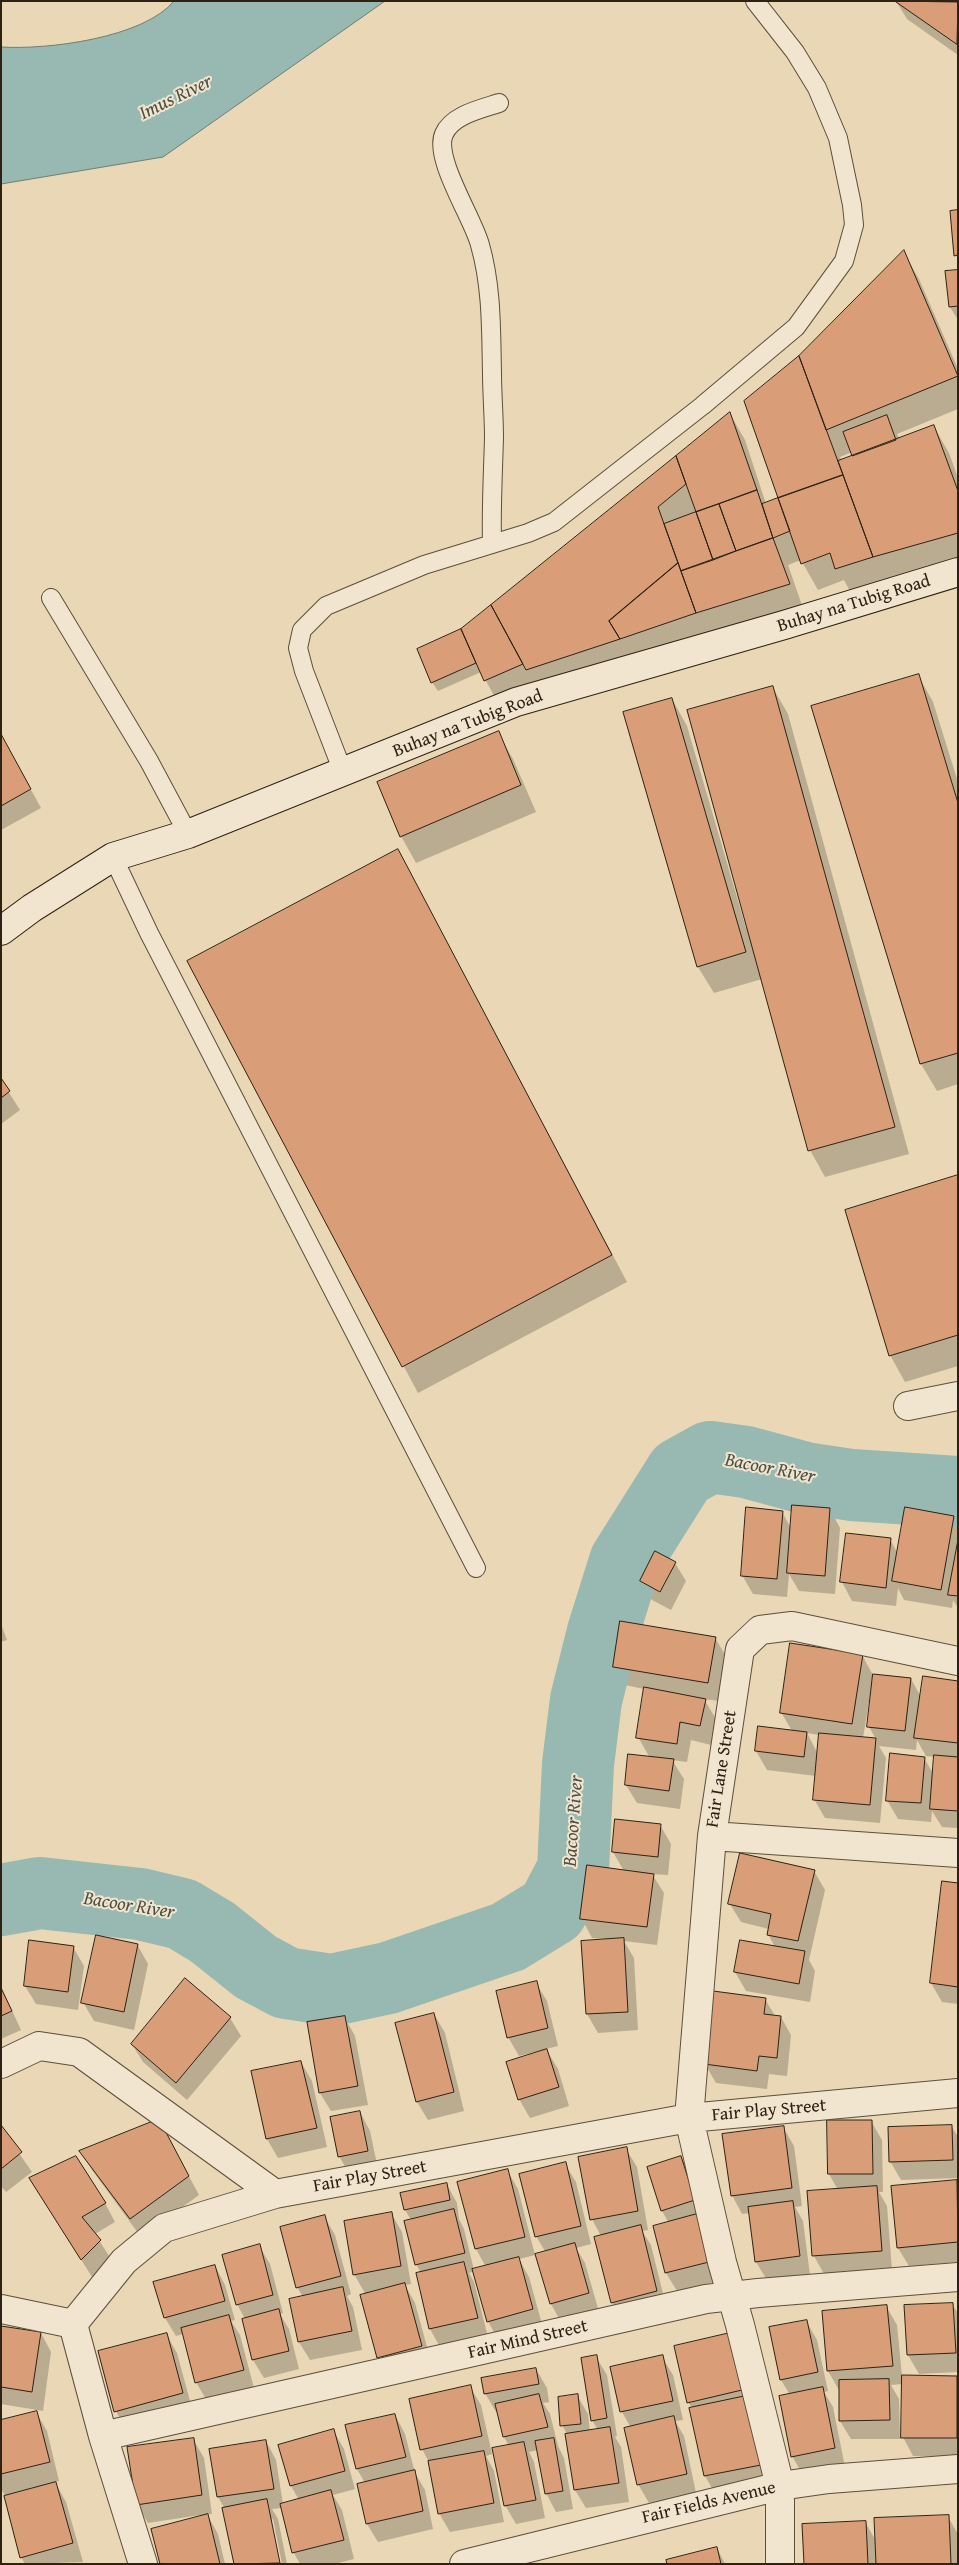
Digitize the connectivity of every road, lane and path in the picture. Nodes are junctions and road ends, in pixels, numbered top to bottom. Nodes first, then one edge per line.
1 (755, 1) edge
2 (498, 104) dead end
3 (492, 544) junction
4 (958, 572) edge
5 (51, 598) dead end
6 (343, 772) junction
7 (188, 834) junction
8 (113, 857) junction
9 (1, 931) edge
10 (958, 1396) edge
11 (908, 1406) dead end
12 (476, 1568) dead end
13 (958, 1661) edge
14 (712, 1836) junction
15 (958, 1853) edge
16 (1, 2064) edge
17 (958, 2093) edge
18 (689, 2118) junction
19 (275, 2194) junction
20 (958, 2277) edge
21 (731, 2295) junction
22 (1, 2309) edge
23 (73, 2324) junction
24 (103, 2436) junction
25 (958, 2469) edge
26 (780, 2486) junction
27 (143, 2564) edge
28 (464, 2564) edge
29 (780, 2564) edge

1 - 3 lane
2 - 3 lane
3 - 6 lane
4 - 6 street, Buhay na Tubig Road
5 - 7 lane
6 - 7 street, Buhay na Tubig Road
7 - 8 street, Buhay na Tubig Road
8 - 9 street, Buhay na Tubig Road
8 - 12 lane
10 - 11 street
13 - 14 street, Fair Lane Street
14 - 15 street
14 - 18 street, Fair Lane Street
16 - 19 street
17 - 18 street, Fair Play Street
18 - 19 street, Fair Play Street
18 - 21 street, Fair Lane Street
19 - 23 street, Fair Play Street
20 - 21 street, Fair Mind Street
21 - 24 street, Fair Mind Street
21 - 26 street, Fair Lane Street
22 - 23 street
23 - 24 street
24 - 27 street
25 - 26 street, Fair Fields Avenue
26 - 28 street, Fair Fields Avenue
26 - 29 street, Fair Lane Street

